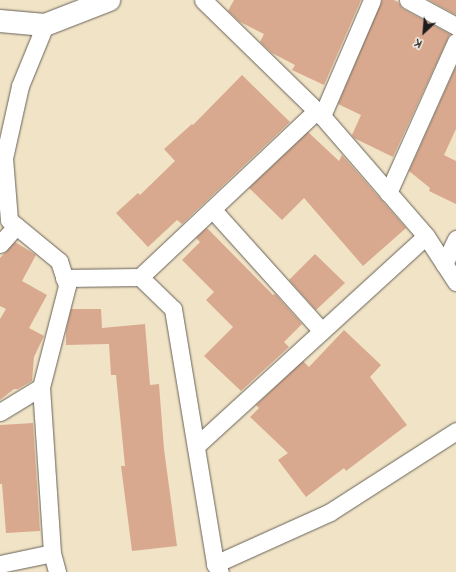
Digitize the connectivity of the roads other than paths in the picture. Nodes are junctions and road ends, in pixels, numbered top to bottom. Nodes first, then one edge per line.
1 (109, 0) edge
2 (203, 0) edge
3 (372, 0) edge
4 (408, 0) edge
5 (0, 21) edge
6 (45, 25) junction
7 (456, 26) edge
8 (456, 42) edge
9 (319, 114) junction
10 (388, 193) junction
11 (212, 209) junction
12 (16, 226) junction
13 (426, 236) junction
14 (456, 239) edge
15 (0, 244) edge
16 (444, 264) junction
17 (140, 277) junction
18 (64, 278) junction
19 (456, 282) edge
20 (322, 331) junction
21 (41, 386) junction
22 (0, 412) edge
23 (456, 431) edge
24 (196, 446) junction
25 (52, 554) junction
26 (0, 564) edge
27 (217, 568) edge
28 (57, 572) edge

1 - 6 street
2 - 9 street
3 - 9 street
4 - 7 street
5 - 6 street
6 - 12 street
8 - 10 street
9 - 10 street
9 - 11 street
10 - 13 street
11 - 17 street
11 - 20 street
12 - 15 street
12 - 18 street
13 - 16 street
13 - 20 street
14 - 16 street
16 - 19 street
17 - 18 street
17 - 24 street
18 - 21 street
20 - 24 street
21 - 22 street
21 - 25 street
23 - 27 street
24 - 27 street
25 - 26 street
25 - 28 street

